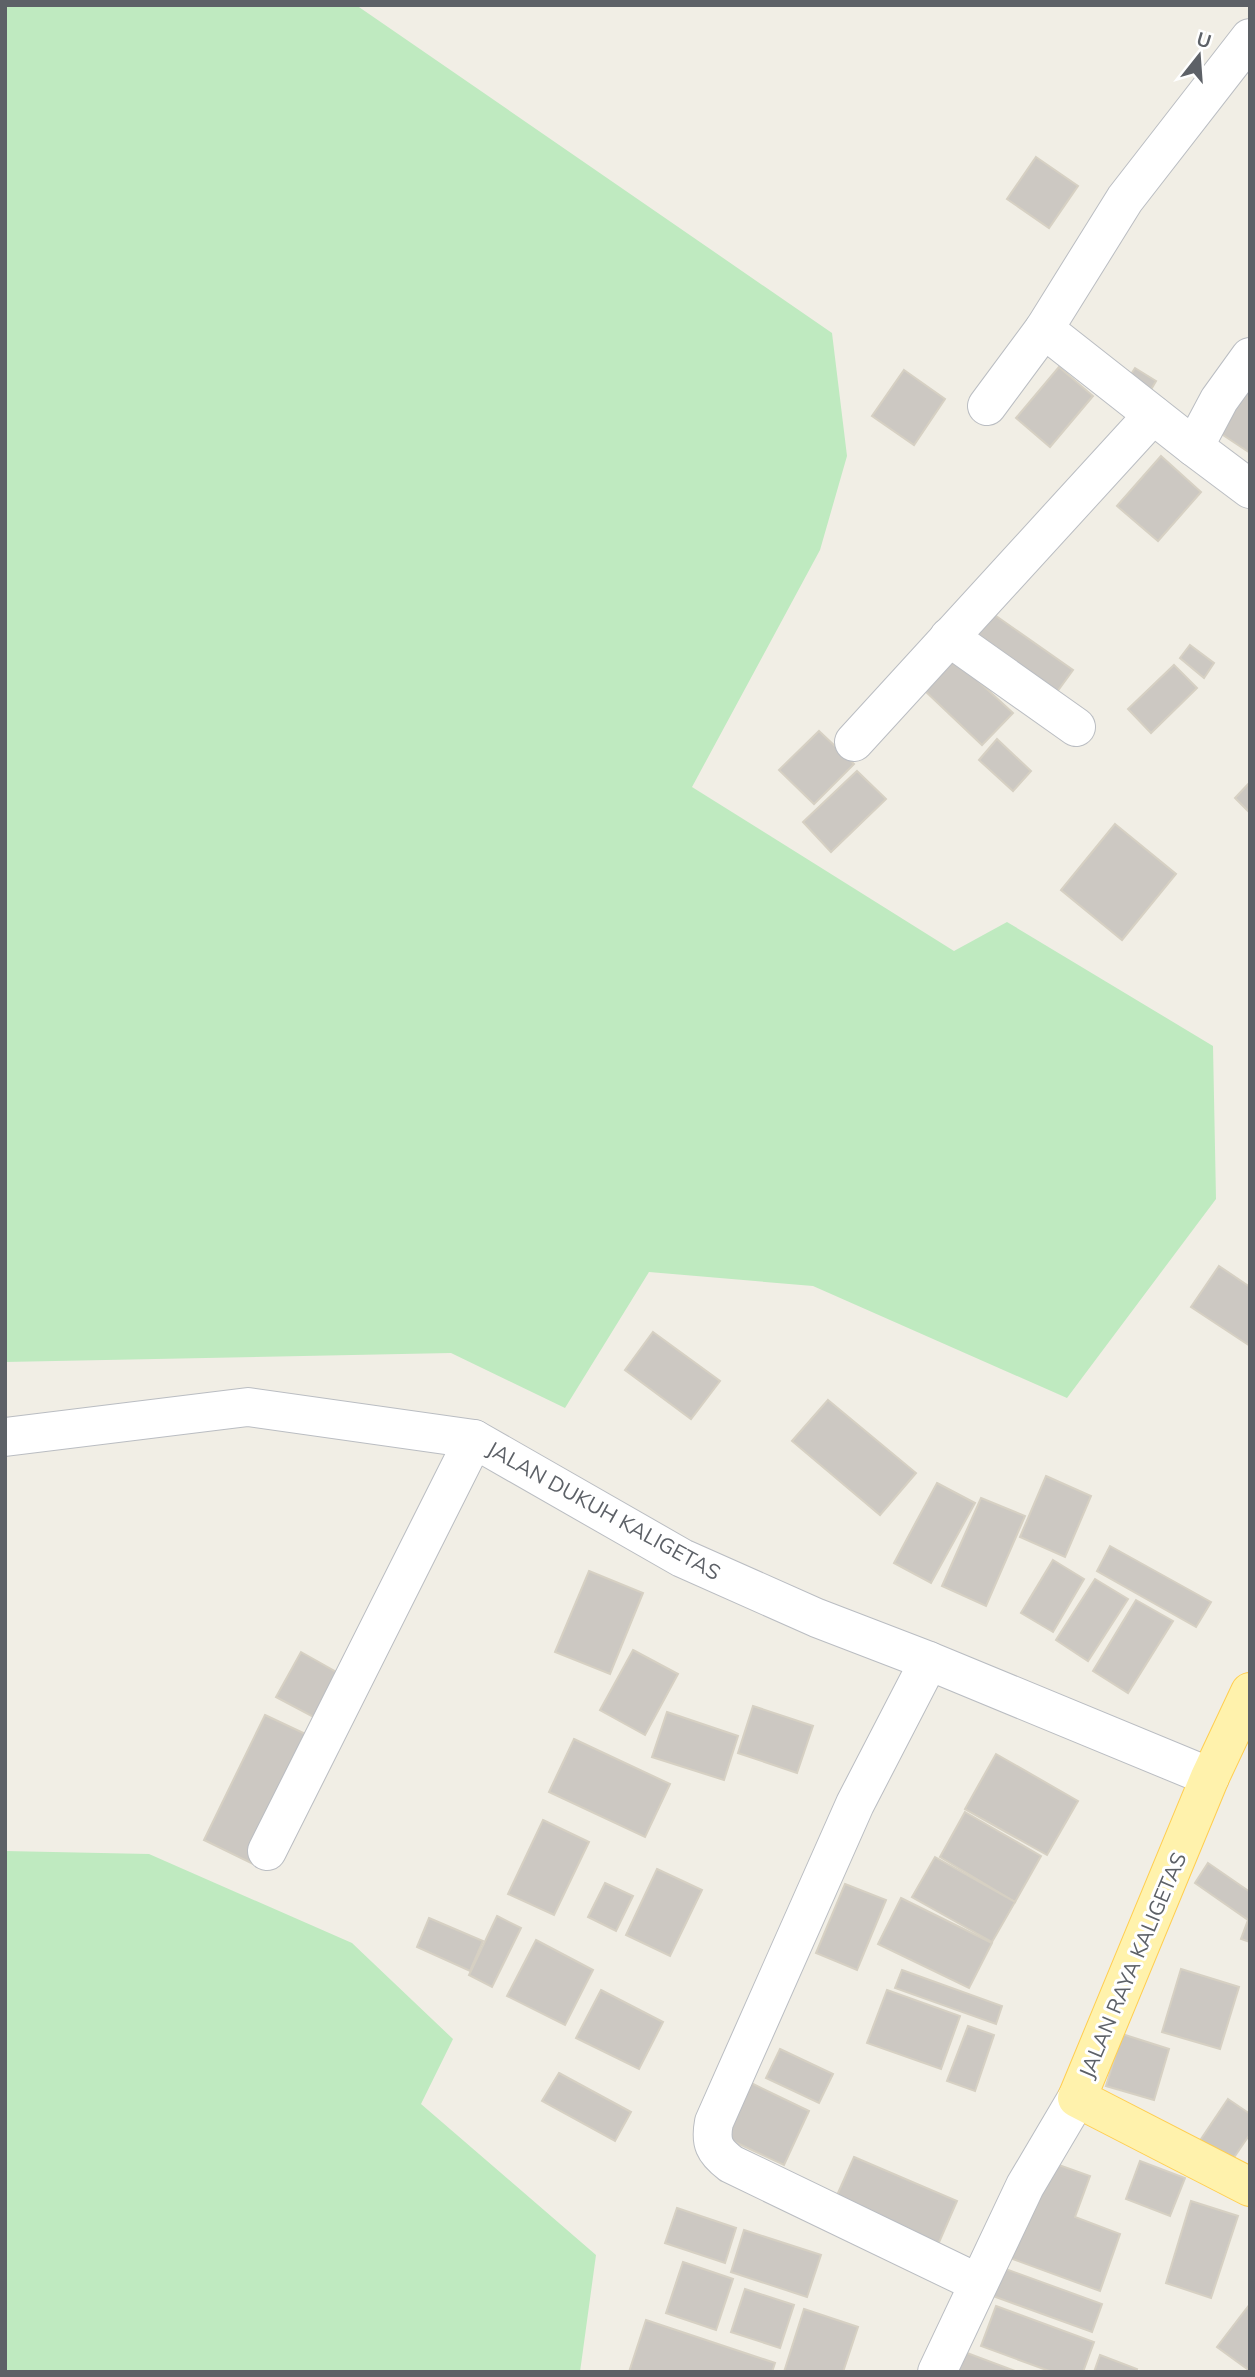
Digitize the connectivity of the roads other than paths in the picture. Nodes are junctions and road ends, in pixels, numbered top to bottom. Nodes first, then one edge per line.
1 (1250, 38) edge
2 (1044, 329) junction
3 (1250, 357) edge
4 (988, 406) dead end
5 (1153, 415) junction
6 (1194, 447) junction
7 (1250, 489) edge
8 (949, 638) junction
9 (1076, 727) dead end
10 (854, 741) dead end
11 (5, 1437) edge
12 (474, 1439) junction
13 (929, 1661) junction
14 (1250, 1692) edge
15 (1210, 1777) junction
16 (267, 1851) dead end
17 (1077, 2098) junction
18 (1250, 2187) edge
19 (978, 2283) junction
20 (937, 2372) edge

1 - 2 street
2 - 4 street
2 - 5 street
3 - 6 street
5 - 6 street
5 - 8 street
6 - 7 street
8 - 9 street
8 - 10 street
11 - 12 street, JALAN DUKUH KALIGETAS
12 - 13 street, JALAN DUKUH KALIGETAS
12 - 16 street
13 - 15 street, JALAN DUKUH KALIGETAS
13 - 19 street
14 - 15 main road, JALAN RAYA KALIGETAS
15 - 17 main road, JALAN RAYA KALIGETAS
17 - 18 main road, JALAN RAYA KALIGETAS
17 - 19 street
19 - 20 street

